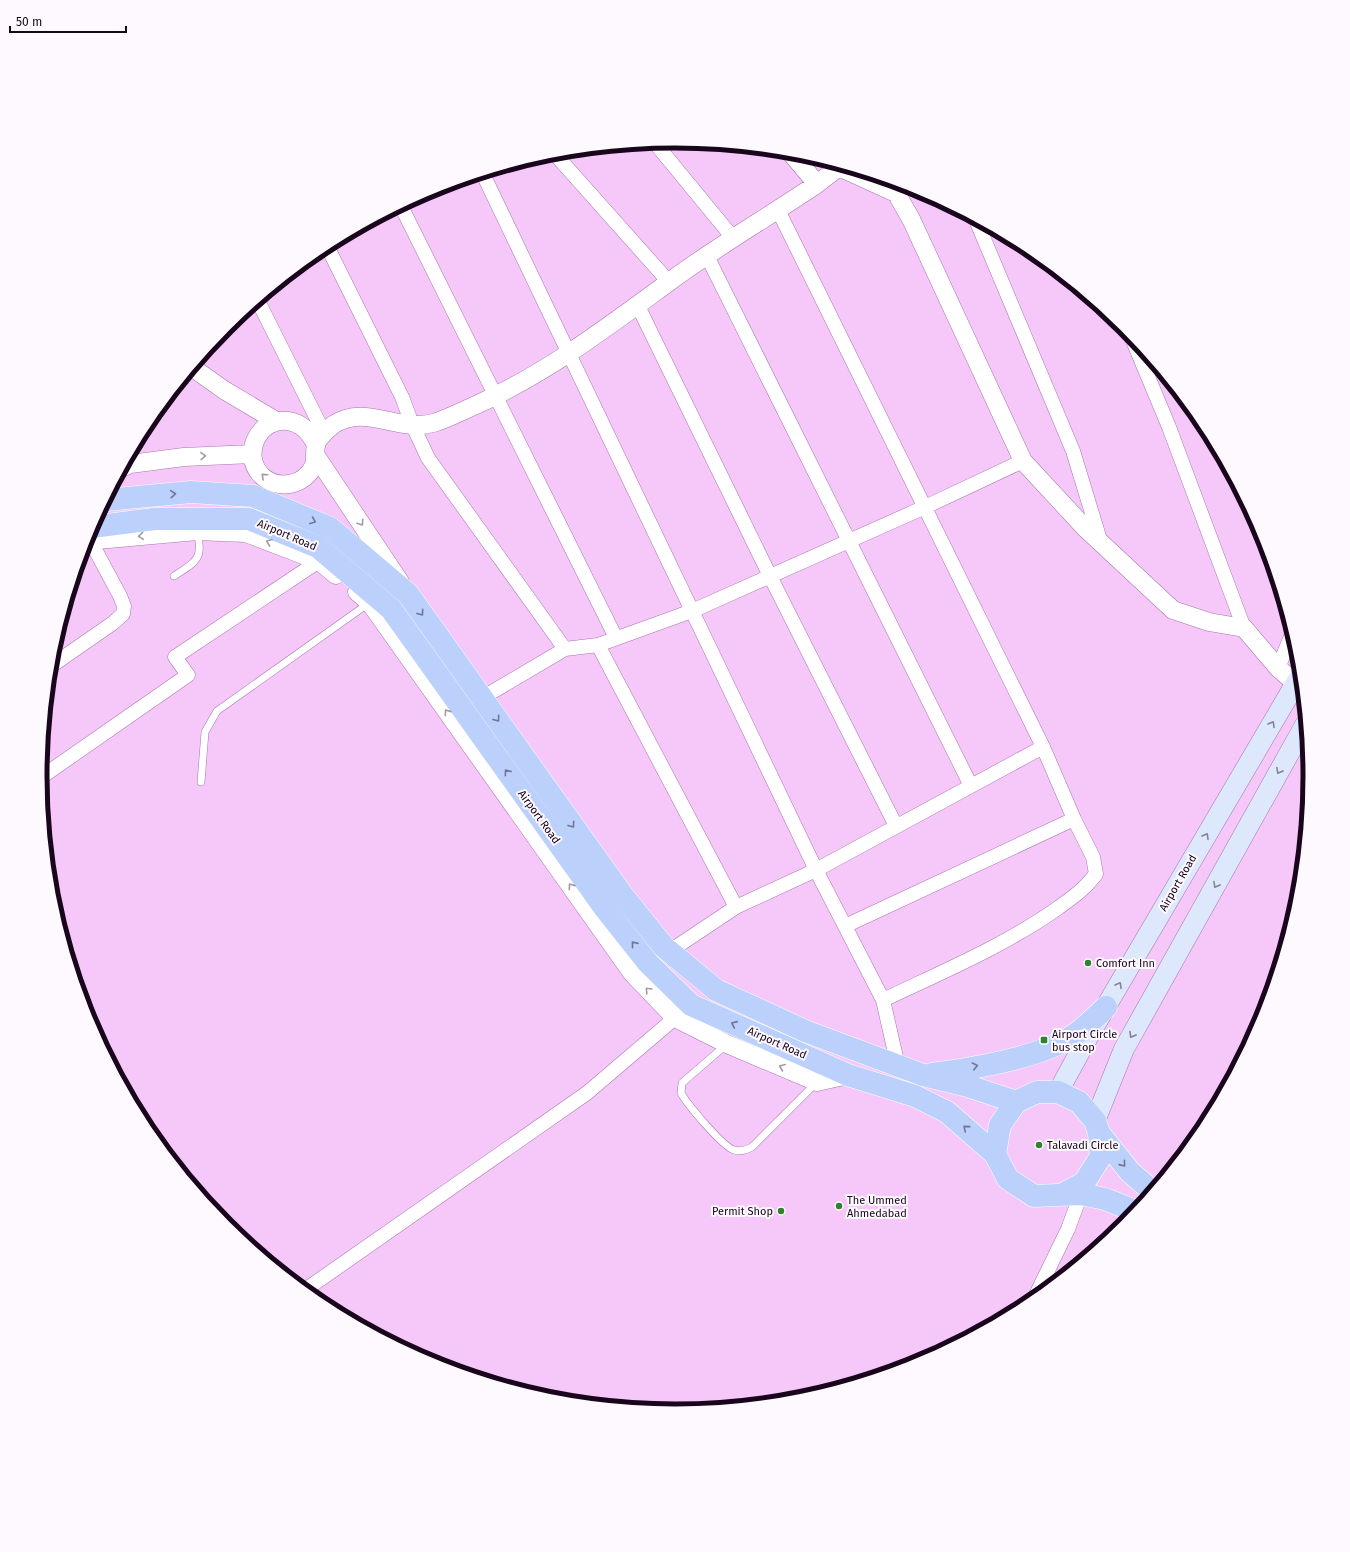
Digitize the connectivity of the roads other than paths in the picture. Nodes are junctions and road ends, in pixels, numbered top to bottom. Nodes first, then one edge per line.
1 (659, 148) edge
2 (559, 159) edge
3 (797, 160) edge
4 (837, 169) edge
5 (485, 177) edge
6 (817, 184) junction
7 (897, 189) edge
8 (403, 210) edge
9 (778, 210) junction
10 (979, 227) edge
11 (734, 239) junction
12 (330, 252) edge
13 (708, 256) junction
14 (669, 282) junction
15 (260, 305) edge
16 (638, 306) junction
17 (1138, 352) edge
18 (570, 354) junction
19 (196, 370) edge
20 (496, 396) junction
21 (276, 421) junction
22 (412, 424) junction
23 (319, 444) junction
24 (252, 454) junction
25 (1023, 460) junction
26 (130, 464) edge
27 (279, 495) junction
28 (111, 499) edge
29 (925, 507) junction
30 (197, 531) junction
31 (96, 534) edge
32 (95, 536) edge
33 (849, 541) junction
34 (92, 543) edge
35 (1101, 543) junction
36 (319, 561) junction
37 (174, 576) dead end
38 (770, 576) junction
39 (408, 594) junction
40 (370, 603) junction
41 (692, 611) junction
42 (1244, 628) junction
43 (616, 638) junction
44 (1289, 642) edge
45 (598, 645) junction
46 (566, 649) junction
47 (58, 660) edge
48 (1278, 668) junction
49 (1296, 680) edge
50 (1297, 686) edge
51 (482, 698) junction
52 (1302, 731) edge
53 (1043, 747) junction
54 (47, 773) edge
55 (201, 782) dead end
56 (972, 786) junction
57 (1074, 819) junction
58 (896, 826) junction
59 (816, 870) junction
60 (736, 907) junction
61 (845, 926) junction
62 (670, 951) junction
63 (883, 1000) junction
64 (1106, 1007) junction
65 (675, 1018) junction
66 (727, 1044) junction
67 (898, 1066) junction
68 (848, 1075) junction
69 (923, 1075) junction
70 (818, 1082) junction
71 (1058, 1092) junction
72 (1016, 1102) junction
73 (1097, 1127) junction
74 (996, 1154) junction
75 (1149, 1188) edge
76 (1071, 1194) junction
77 (1129, 1209) edge
78 (310, 1286) edge
79 (1040, 1286) edge

1 - 11 street
2 - 14 street
3 - 6 street
4 - 6 street
5 - 18 street
6 - 9 street
7 - 25 street
8 - 20 street
9 - 11 street
9 - 29 street
10 - 35 street
11 - 13 street
12 - 22 street
13 - 14 street
13 - 33 street
14 - 16 street
15 - 23 street
16 - 18 street
16 - 38 street
17 - 42 street
18 - 20 street
18 - 41 street
19 - 21 street
20 - 22 street
20 - 43 street
21 - 23 street
21 - 24 street
22 - 23 street
22 - 46 street
23 - 27 street
23 -> 39 street
26 -> 24 street
27 -> 24 street
25 - 29 street
25 - 35 street
28 -> 27 main road, Airport Road
27 -> 39 main road, Airport Road
29 - 33 street
29 - 53 street
30 -> 32 street
36 -> 30 street
30 - 37 lane
68 -> 31 main road, Airport Road
33 - 38 street
33 - 56 street
34 - 47 street
35 - 42 street
36 - 40 street
36 - 54 street
38 - 41 street
38 - 58 street
39 -> 51 main road, Airport Road
40 - 55 lane
65 -> 40 street
41 - 43 street
41 - 59 street
42 - 48 street
43 - 45 street
44 - 48 street
45 - 46 street
45 - 60 street
46 - 51 street
48 - 49 street
64 -> 50 main road, Airport Road
51 -> 62 main road, Airport Road
52 -> 73 main road
53 - 56 street
53 - 57 street
56 - 58 street
57 - 61 street
57 - 63 street
58 - 59 street
59 - 60 street
59 - 61 street
60 - 62 street
61 - 63 street
62 - 67 main road, Airport Road
63 - 67 street
69 -> 64 main road
64 - 71 main road, Airport Road
65 - 66 street
65 - 78 street
70 -> 66 street
66 - 70 lane
67 - 69 main road, Airport Road
68 - 70 street
74 -> 68 main road, Airport Road
69 - 72 main road, Airport Road
71 - 72 main road
71 - 73 main road
72 - 74 main road
73 -> 75 main road
73 - 76 main road
74 - 76 main road
76 - 77 main road
76 - 79 street

